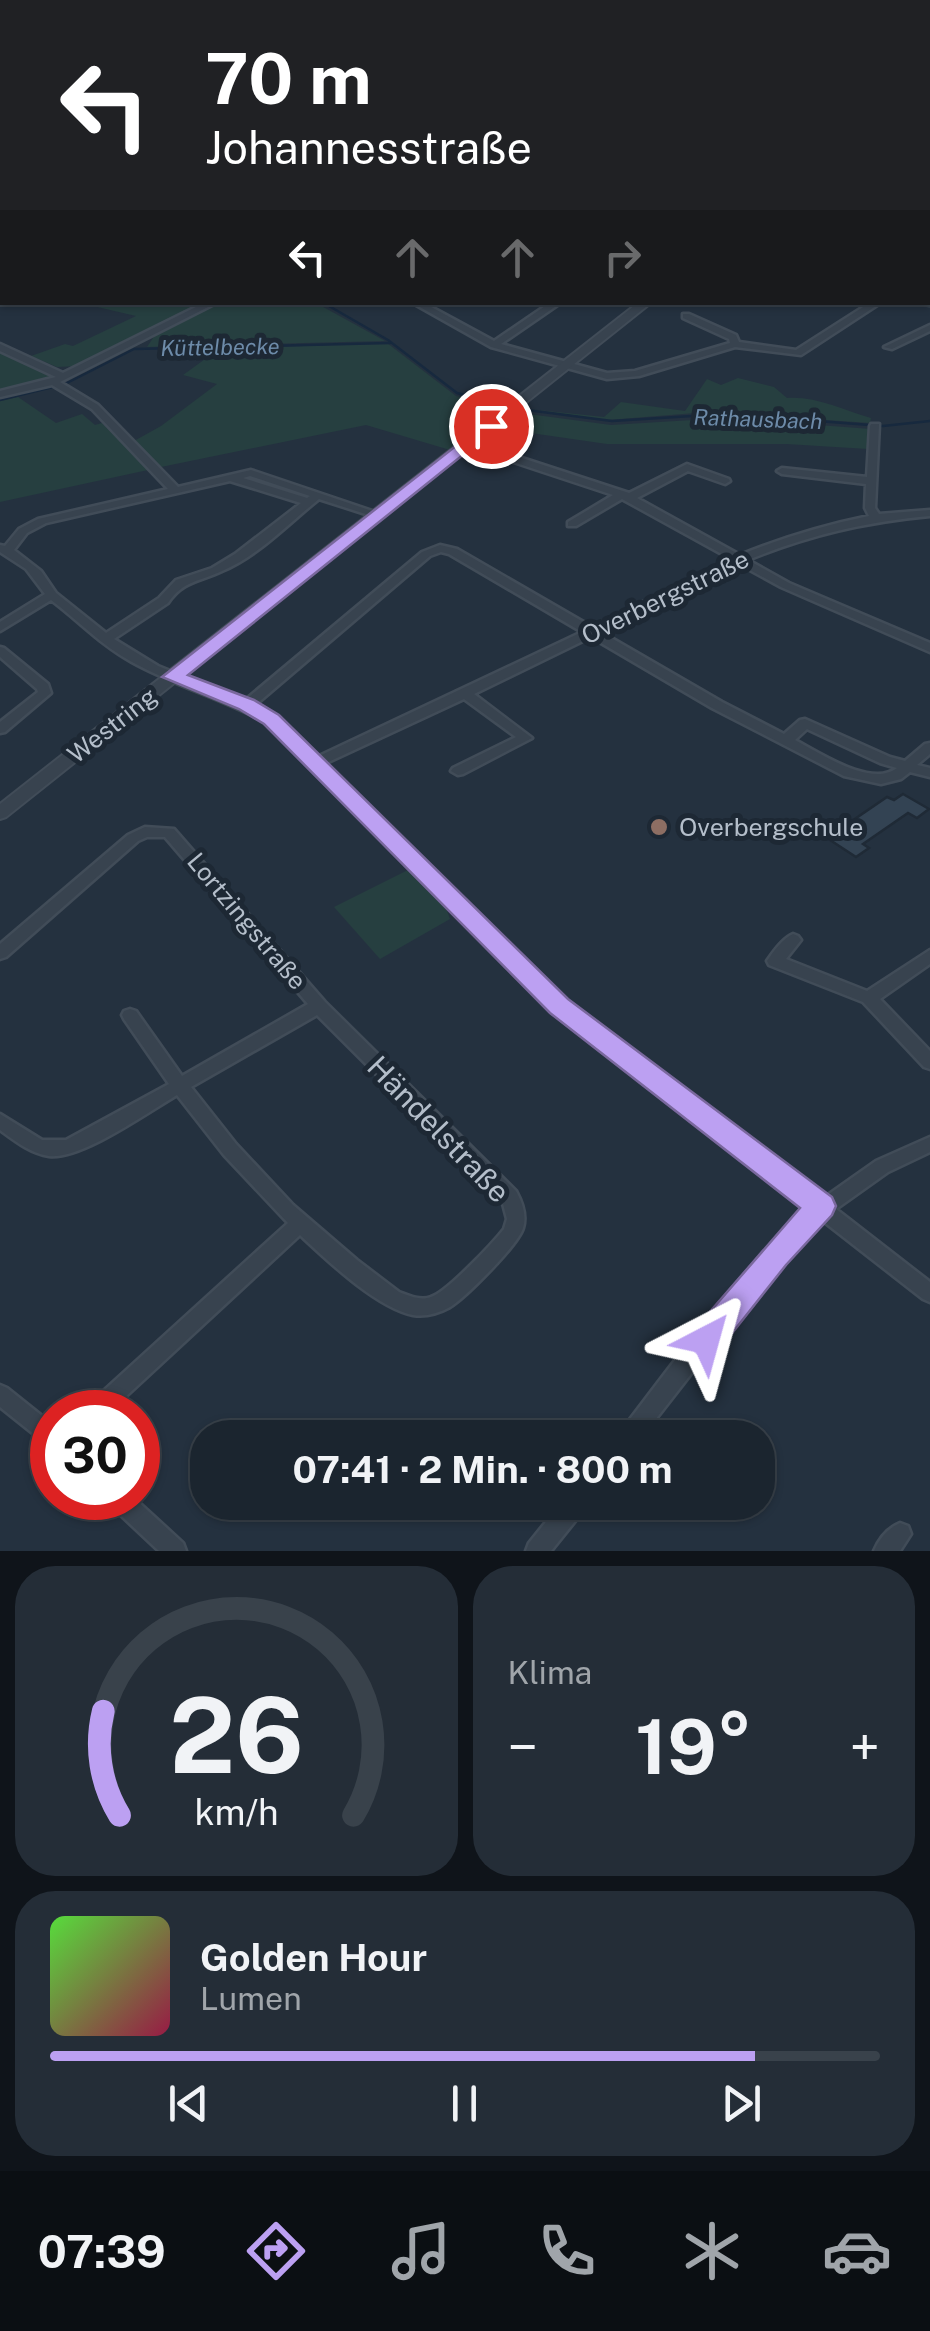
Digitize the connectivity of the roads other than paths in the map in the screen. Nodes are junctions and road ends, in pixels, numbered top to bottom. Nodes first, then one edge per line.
1 (208, 305) edge
2 (421, 305) edge
3 (554, 305) edge
4 (643, 305) edge
5 (873, 305) edge
6 (686, 316) dead end
7 (930, 328) edge
8 (735, 344) junction
9 (494, 345) junction
10 (0, 347) edge
11 (889, 348) dead end
12 (568, 366) junction
13 (59, 379) junction
14 (0, 394) edge
15 (875, 426) dead end
16 (469, 444) junction
17 (782, 471) dead end
18 (870, 480) junction
19 (725, 481) dead end
20 (174, 489) junction
21 (626, 496) junction
22 (313, 499) junction
23 (930, 513) edge
24 (378, 515) junction
25 (874, 515) junction
26 (572, 524) dead end
27 (4, 549) edge
28 (739, 558) junction
29 (51, 595) junction
30 (0, 627) edge
31 (588, 633) junction
32 (106, 639) junction
33 (930, 648) edge
34 (0, 651) edge
35 (172, 677) junction
36 (466, 694) junction
37 (246, 705) junction
38 (0, 729) edge
39 (785, 741) junction
40 (930, 747) edge
41 (316, 763) junction
42 (910, 767) junction
43 (458, 771) dead end
44 (930, 774) edge
45 (0, 813) edge
46 (792, 940) dead end
47 (0, 953) edge
48 (930, 956) edge
49 (869, 998) junction
50 (318, 1006) junction
51 (130, 1015) dead end
52 (930, 1062) edge
53 (178, 1086) junction
54 (0, 1121) edge
55 (930, 1144) edge
56 (821, 1206) junction
57 (298, 1225) junction
58 (930, 1292) edge
59 (119, 1390) edge
60 (0, 1394) edge
61 (30, 1418) edge
62 (642, 1420) edge
63 (142, 1520) edge
64 (564, 1520) edge
65 (546, 1548) edge
66 (175, 1551) edge

1 - 13 street
2 - 9 street
3 - 9 street
4 - 12 street, Westring
5 - 8 street
6 - 8 street
7 - 11 street
8 - 12 street
9 - 12 street
10 - 13 street
12 - 16 street, Westring
13 - 14 street
13 - 20 street
15 - 18 street
16 - 21 street
16 - 24 street, Westring
17 - 18 street
18 - 25 street
19 - 21 street
20 - 22 street
20 - 27 street
21 - 26 street
21 - 28 street
22 - 24 street
22 - 32 street
23 - 25 street, Overbergstraße
24 - 35 street, Westring
25 - 28 street, Overbergstraße
27 - 29 street
28 - 31 street, Overbergstraße
28 - 33 street
29 - 30 street
29 - 32 street
31 - 36 street, Overbergstraße
31 - 37 street
31 - 39 street
32 - 35 street
34 - 38 street
35 - 37 street
35 - 45 street, Westring
36 - 41 street, Overbergstraße
36 - 43 street
37 - 41 street
39 - 42 street
39 - 42 street
40 - 42 street
41 - 56 street
42 - 44 street
46 - 49 street
47 - 50 street, Lortzingstraße
48 - 49 street
49 - 52 street
50 - 53 street, Lortzingstraße
50 - 57 street, Händelstraße
51 - 53 street
53 - 54 street, Lortzingstraße
53 - 57 street, Händelstraße
55 - 56 street
56 - 58 street
56 - 62 street
57 - 59 street
60 - 61 street
63 - 66 street
64 - 65 street

